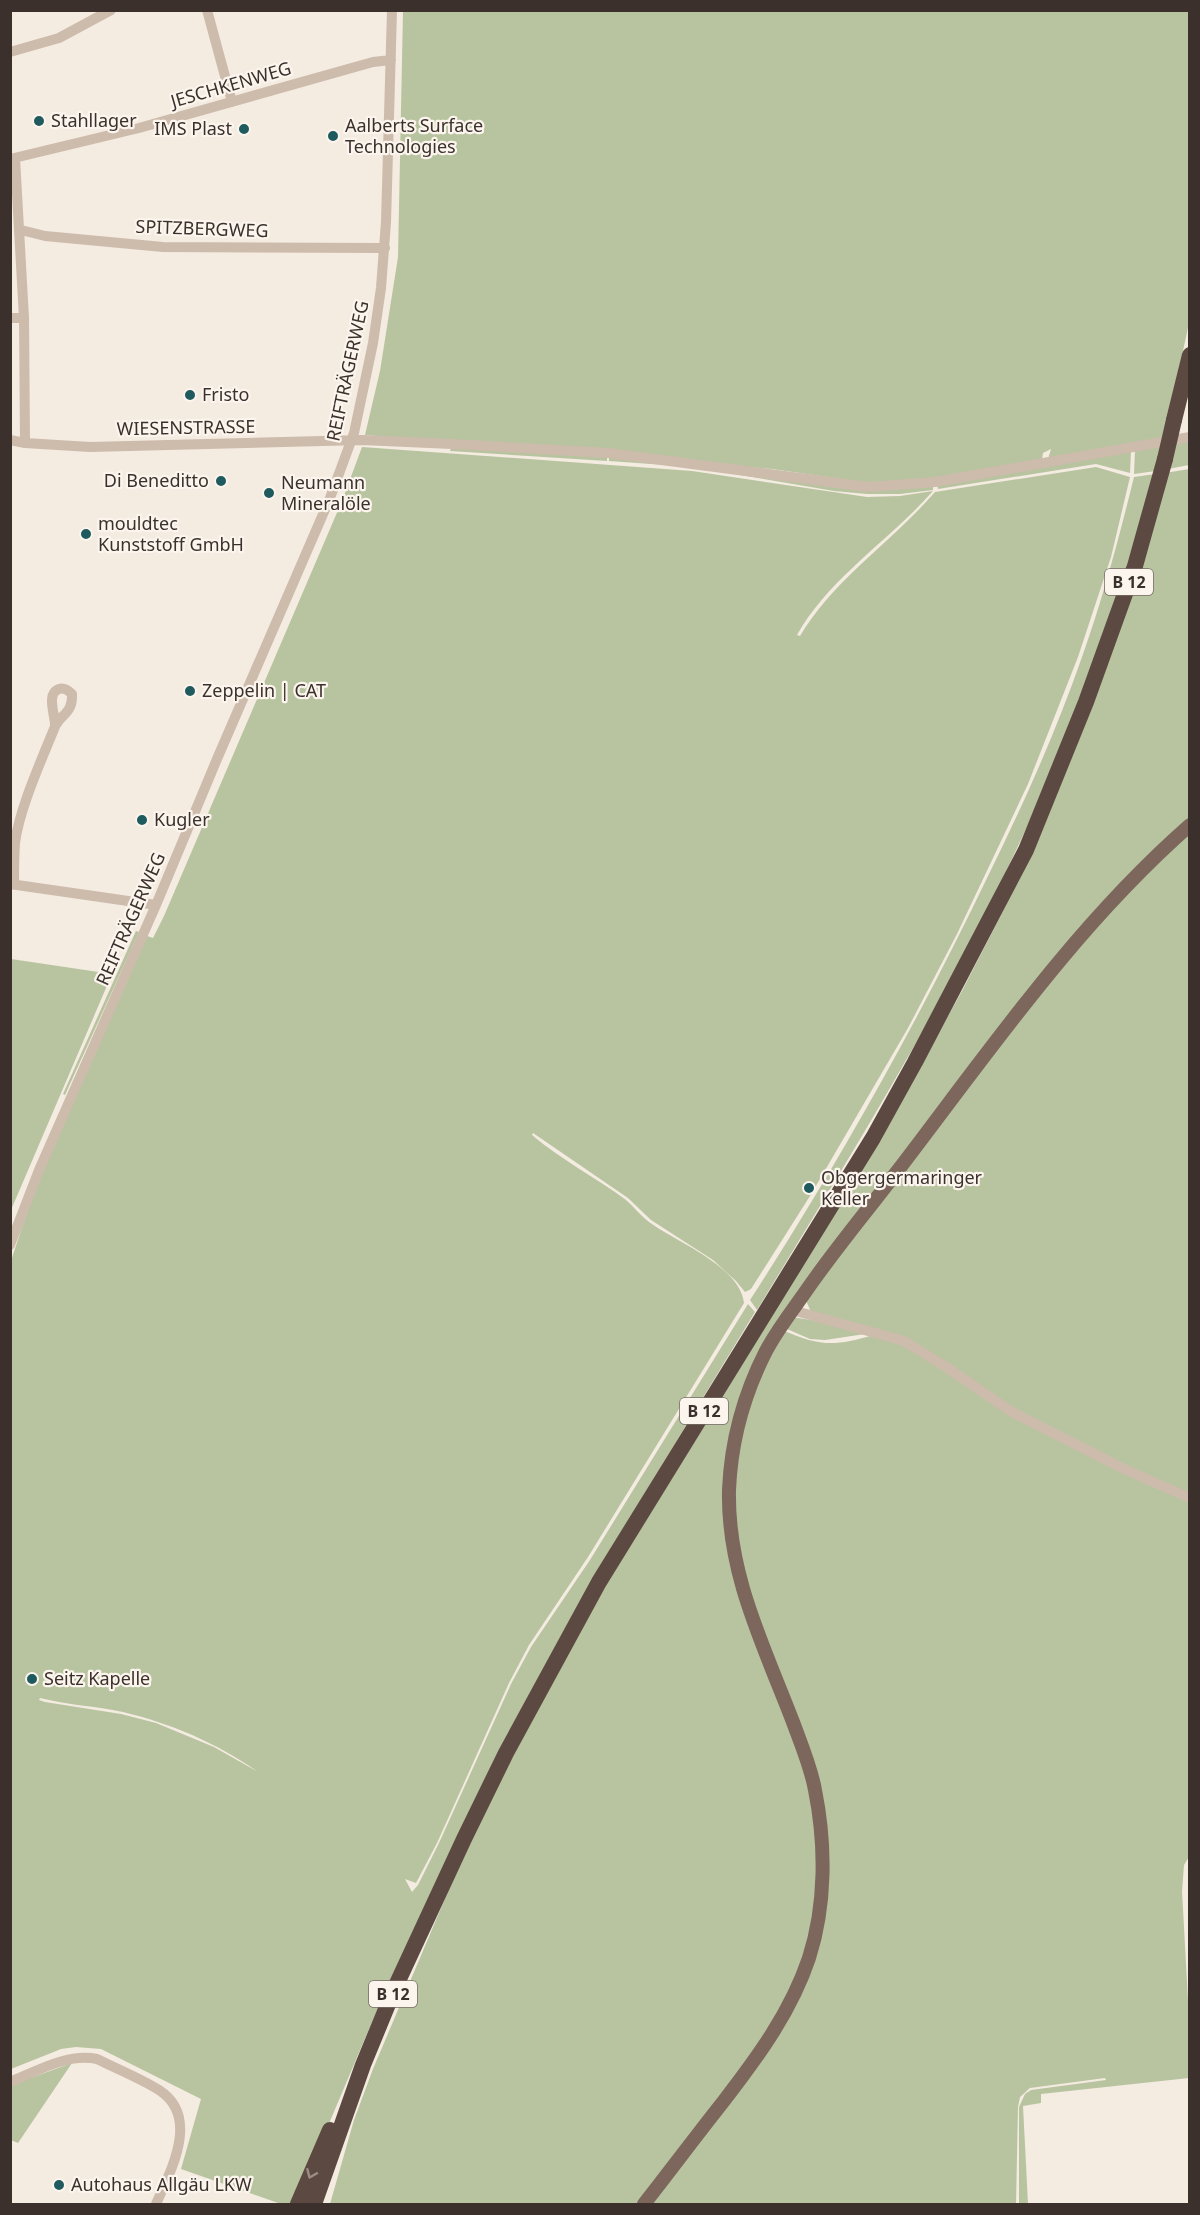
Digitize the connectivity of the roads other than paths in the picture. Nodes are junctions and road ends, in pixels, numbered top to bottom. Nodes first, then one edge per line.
1 (111, 10) edge
2 (207, 10) edge
3 (392, 10) edge
4 (10, 52) edge
5 (391, 60) junction
6 (232, 102) junction
7 (13, 159) edge
8 (21, 230) junction
9 (385, 248) junction
10 (10, 318) edge
11 (24, 318) junction
12 (1190, 355) edge
13 (1190, 437) edge
14 (10, 440) edge
15 (357, 440) junction
16 (25, 443) junction
17 (55, 725) dead end
18 (1190, 825) edge
19 (12, 884) edge
20 (156, 905) junction
21 (10, 1245) edge
22 (792, 1310) junction
23 (1190, 1498) edge
24 (363, 2065) junction
25 (10, 2082) edge
26 (156, 2205) edge
27 (298, 2205) edge
28 (314, 2205) edge
29 (327, 2205) edge
30 (644, 2205) edge

1 - 4 street
2 - 6 street
3 - 5 street, REIFTRÄGERWEG
5 - 6 street, JESCHKENWEG
5 - 9 street, REIFTRÄGERWEG
6 - 7 street, JESCHKENWEG
7 - 8 street
8 - 9 street, SPITZBERGWEG
8 - 11 street
9 - 15 street, REIFTRÄGERWEG
10 - 11 street
11 - 16 street
12 - 24 highway, B 12, bridge
13 - 15 street, WIESENSTRASSE
14 - 16 street, WIESENSTRASSE
15 - 16 street, WIESENSTRASSE
15 - 20 street, REIFTRÄGERWEG
17 - 19 street
18 - 22 main road
19 - 20 street
20 - 21 street, REIFTRÄGERWEG
22 - 23 street
22 - 30 main road
24 -> 27 highway
24 - 28 highway, B 12
24 - 29 highway, B 12
25 - 26 street

